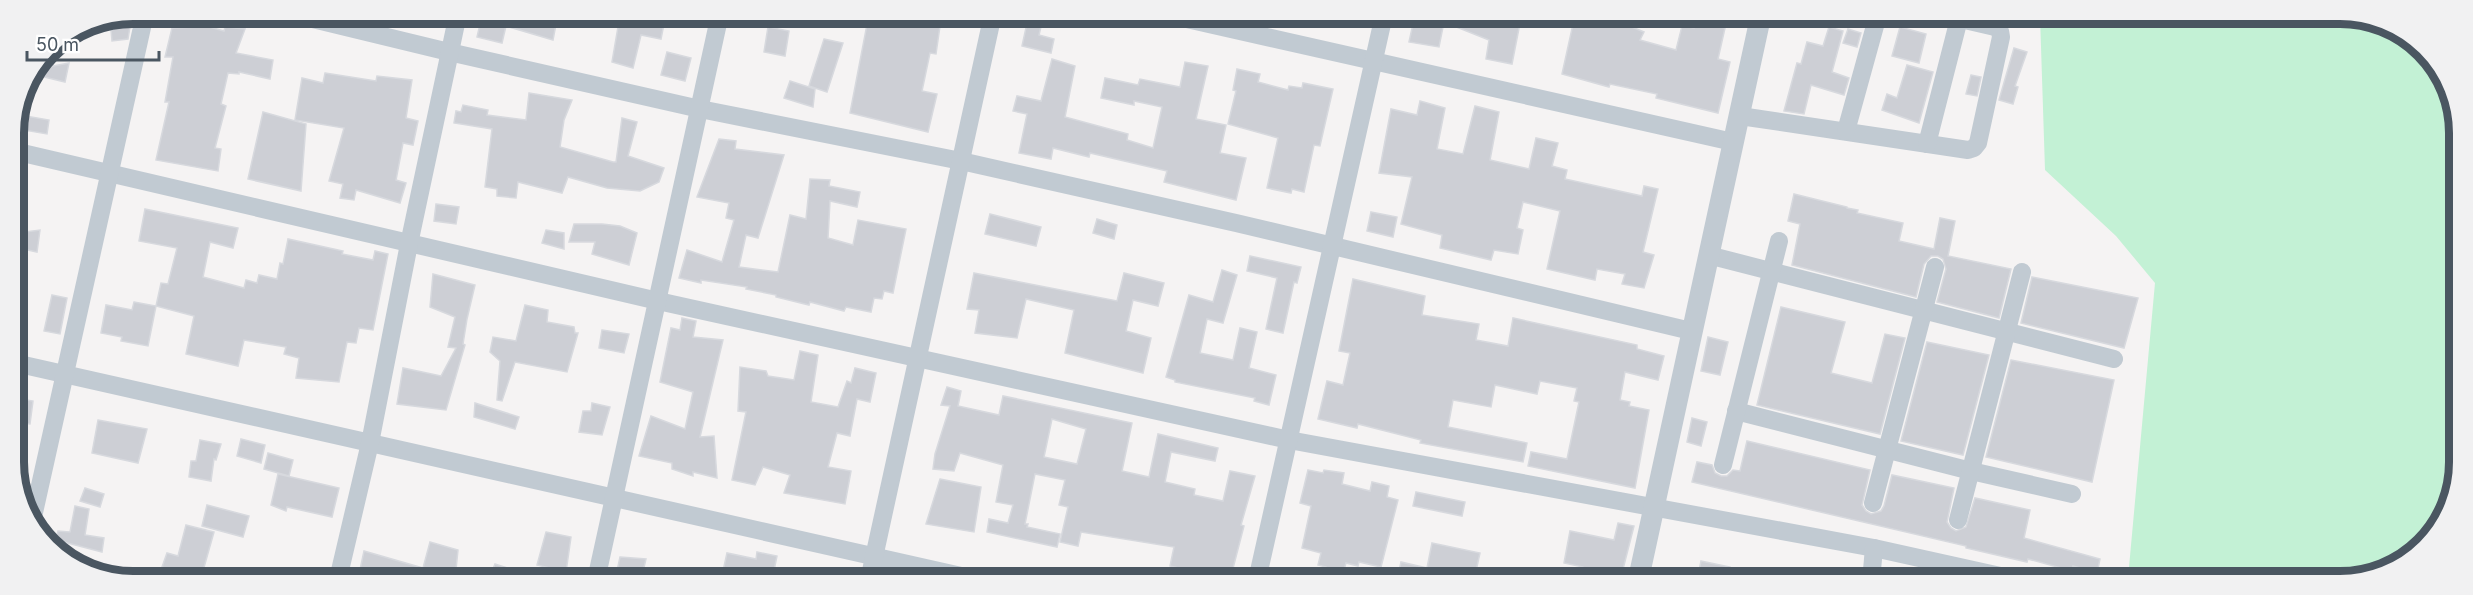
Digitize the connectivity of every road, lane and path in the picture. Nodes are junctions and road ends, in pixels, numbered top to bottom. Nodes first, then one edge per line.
1 (143, 24) edge
2 (333, 24) edge
3 (456, 24) edge
4 (718, 24) edge
5 (991, 24) edge
6 (1211, 24) edge
7 (1382, 24) edge
8 (1759, 24) edge
9 (1876, 24) edge
10 (1953, 24) edge
11 (1983, 24) edge
12 (449, 52) junction
13 (1375, 59) junction
14 (700, 109) junction
15 (1740, 116) junction
16 (1846, 131) junction
17 (1733, 142) junction
18 (1928, 144) junction
19 (24, 153) edge
20 (961, 161) junction
21 (110, 174) junction
22 (1779, 241) dead end
23 (409, 244) junction
24 (1331, 245) junction
25 (1708, 255) junction
26 (1935, 267) dead end
27 (1770, 271) junction
28 (2022, 272) dead end
29 (658, 301) junction
30 (1924, 311) junction
31 (1691, 331) junction
32 (2008, 332) junction
33 (918, 358) junction
34 (2114, 359) dead end
35 (24, 365) edge
36 (65, 375) junction
37 (1736, 411) junction
38 (1289, 440) junction
39 (370, 443) junction
40 (1887, 450) junction
41 (1723, 465) dead end
42 (1971, 471) junction
43 (2072, 494) dead end
44 (614, 498) junction
45 (1873, 503) dead end
46 (1654, 506) junction
47 (35, 508) edge
48 (1958, 520) dead end
49 (1874, 548) junction
50 (874, 557) junction
51 (340, 571) edge
52 (598, 571) edge
53 (871, 571) edge
54 (938, 571) edge
55 (1259, 571) edge
56 (1640, 571) edge
57 (1872, 571) edge
58 (1955, 571) edge

1 - 21 street
2 - 12 street
3 - 12 street
4 - 14 street
5 - 20 street
6 - 13 street
7 - 13 street
8 - 15 street
9 - 16 street
10 - 18 street
11 - 18 street
12 - 14 street
12 - 23 street
13 - 17 street
13 - 24 street
14 - 20 street
14 - 29 street
15 - 16 street
15 - 17 street
16 - 18 street
17 - 25 street
19 - 21 street
20 - 24 street
20 - 33 street
21 - 23 street
21 - 36 street
22 - 27 street
23 - 29 street
23 - 39 street
24 - 31 street
24 - 38 street
25 - 27 street
25 - 31 street
26 - 30 street
27 - 30 street
27 - 37 street
28 - 32 street
29 - 33 street
29 - 44 street
30 - 32 street
30 - 40 street
31 - 46 street
32 - 34 street
32 - 42 street
33 - 38 street
33 - 50 street
35 - 36 street
36 - 39 street
36 - 47 street
37 - 40 street
37 - 41 street
38 - 46 street
38 - 55 street
39 - 44 street
39 - 51 street
40 - 42 street
40 - 45 street
42 - 43 street
42 - 48 street
44 - 50 street
44 - 52 street
46 - 49 street
46 - 56 street
49 - 57 street
49 - 58 street
50 - 53 street
50 - 54 street

